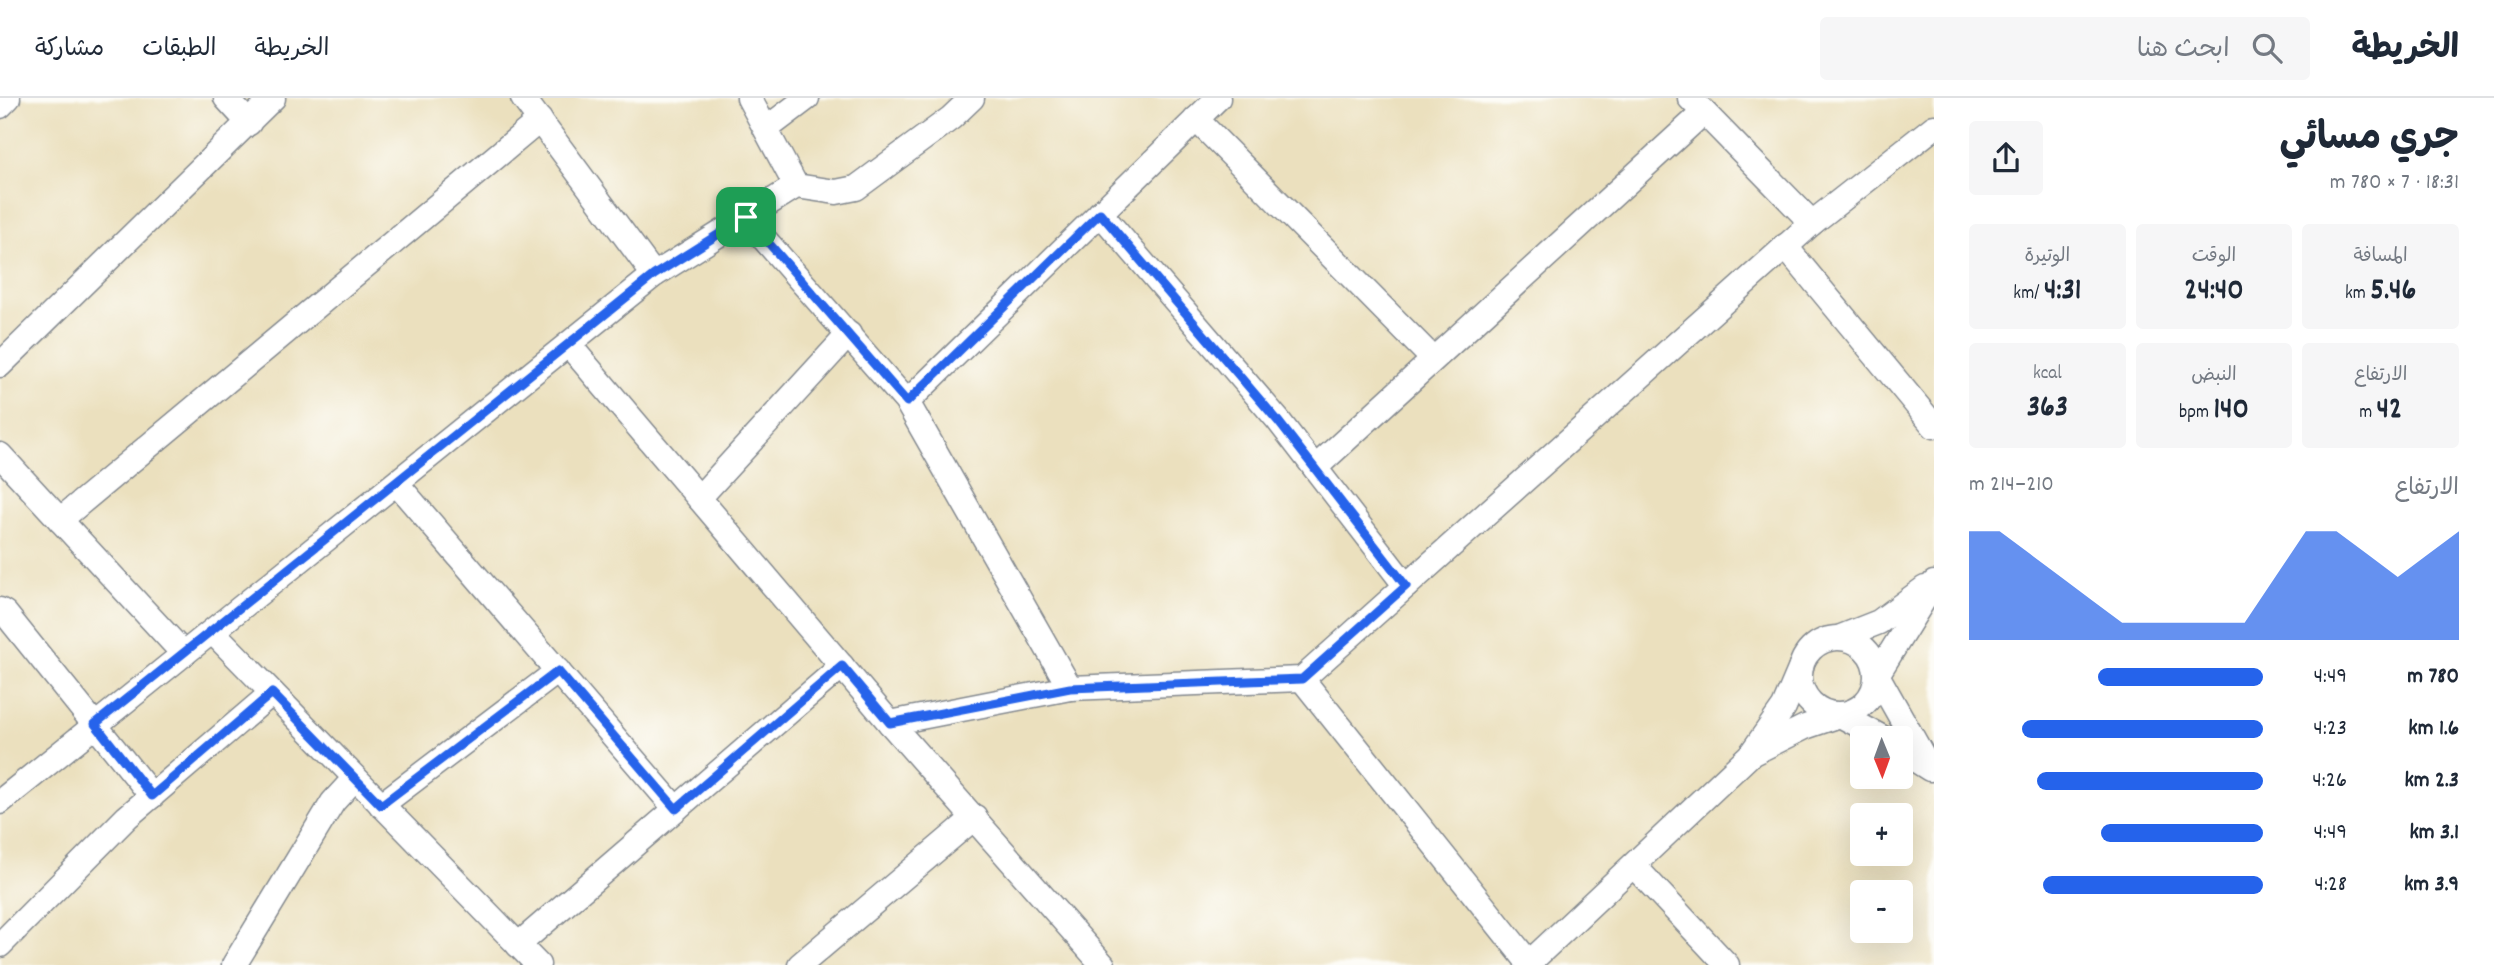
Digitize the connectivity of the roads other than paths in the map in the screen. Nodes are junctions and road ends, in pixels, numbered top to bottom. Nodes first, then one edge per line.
1 (8, 98) edge
2 (226, 98) edge
3 (273, 98) edge
4 (523, 98) edge
5 (750, 98) edge
6 (807, 98) edge
7 (972, 98) edge
8 (1218, 98) edge
9 (1697, 105) edge
10 (0, 106) edge
11 (1196, 119) junction
12 (540, 121) junction
13 (249, 123) junction
14 (1934, 127) edge
15 (766, 129) junction
16 (796, 186) junction
17 (1100, 213) junction
18 (746, 217) junction
19 (1812, 223) junction
20 (1785, 246) junction
21 (654, 275) junction
22 (849, 334) junction
23 (569, 345) junction
24 (1433, 359) junction
25 (0, 365) edge
26 (907, 402) junction
27 (1934, 426) edge
28 (0, 455) edge
29 (1315, 468) junction
30 (397, 484) junction
31 (699, 498) junction
32 (60, 520) junction
33 (1934, 582) edge
34 (1406, 586) junction
35 (0, 610) edge
36 (213, 632) junction
37 (1842, 638) junction
38 (184, 654) junction
39 (842, 666) junction
40 (1801, 667) junction
41 (558, 671) junction
42 (1877, 675) junction
43 (1302, 679) junction
44 (1070, 688) junction
45 (272, 693) junction
46 (1840, 715) junction
47 (890, 723) junction
48 (95, 724) junction
49 (1861, 726) edge
50 (1751, 754) junction
51 (1913, 759) edge
52 (1932, 772) edge
53 (355, 778) junction
54 (152, 796) junction
55 (0, 802) edge
56 (381, 805) junction
57 (676, 809) junction
58 (975, 817) junction
59 (1634, 866) junction
60 (0, 945) edge
61 (518, 945) junction
62 (1528, 964) edge
63 (234, 965) edge
64 (538, 965) edge
65 (800, 965) edge
66 (1103, 965) edge
67 (1727, 965) edge

1 - 10 street
2 - 13 street
3 - 13 street
4 - 12 street
5 - 15 street
6 - 15 street
7 - 16 street
8 - 11 street
9 - 19 street
9 - 24 street
11 - 17 street
11 - 24 street
12 - 21 street
12 - 32 street
13 - 25 street
14 - 19 street
15 - 16 street
16 - 18 street
17 - 26 street
17 - 29 street
18 - 21 street
18 - 22 street
19 - 20 street
20 - 27 street
20 - 34 street
21 - 23 street
22 - 26 street
22 - 31 street
23 - 30 street
23 - 31 street
24 - 29 street
26 - 44 street
28 - 32 street
29 - 34 street
30 - 36 street
30 - 41 street
31 - 39 street
32 - 38 street
33 - 37 street
33 - 42 street
34 - 43 street
35 - 48 street
36 - 38 street
36 - 45 street
37 - 40 street
37 - 42 street
38 - 48 street
39 - 47 street
39 - 57 street
40 - 46 street
40 - 50 street
41 - 56 street
41 - 57 street
42 - 46 street
42 - 52 street
43 - 44 street
43 - 62 street
44 - 47 street
45 - 53 street
45 - 54 street
46 - 49 street
46 - 50 street
47 - 58 street
48 - 54 street
48 - 55 street
50 - 59 street
51 - 52 street
53 - 56 street
53 - 63 street
54 - 60 street
56 - 61 street
57 - 61 street
58 - 65 street
58 - 66 street
59 - 62 street
59 - 67 street
61 - 64 street

